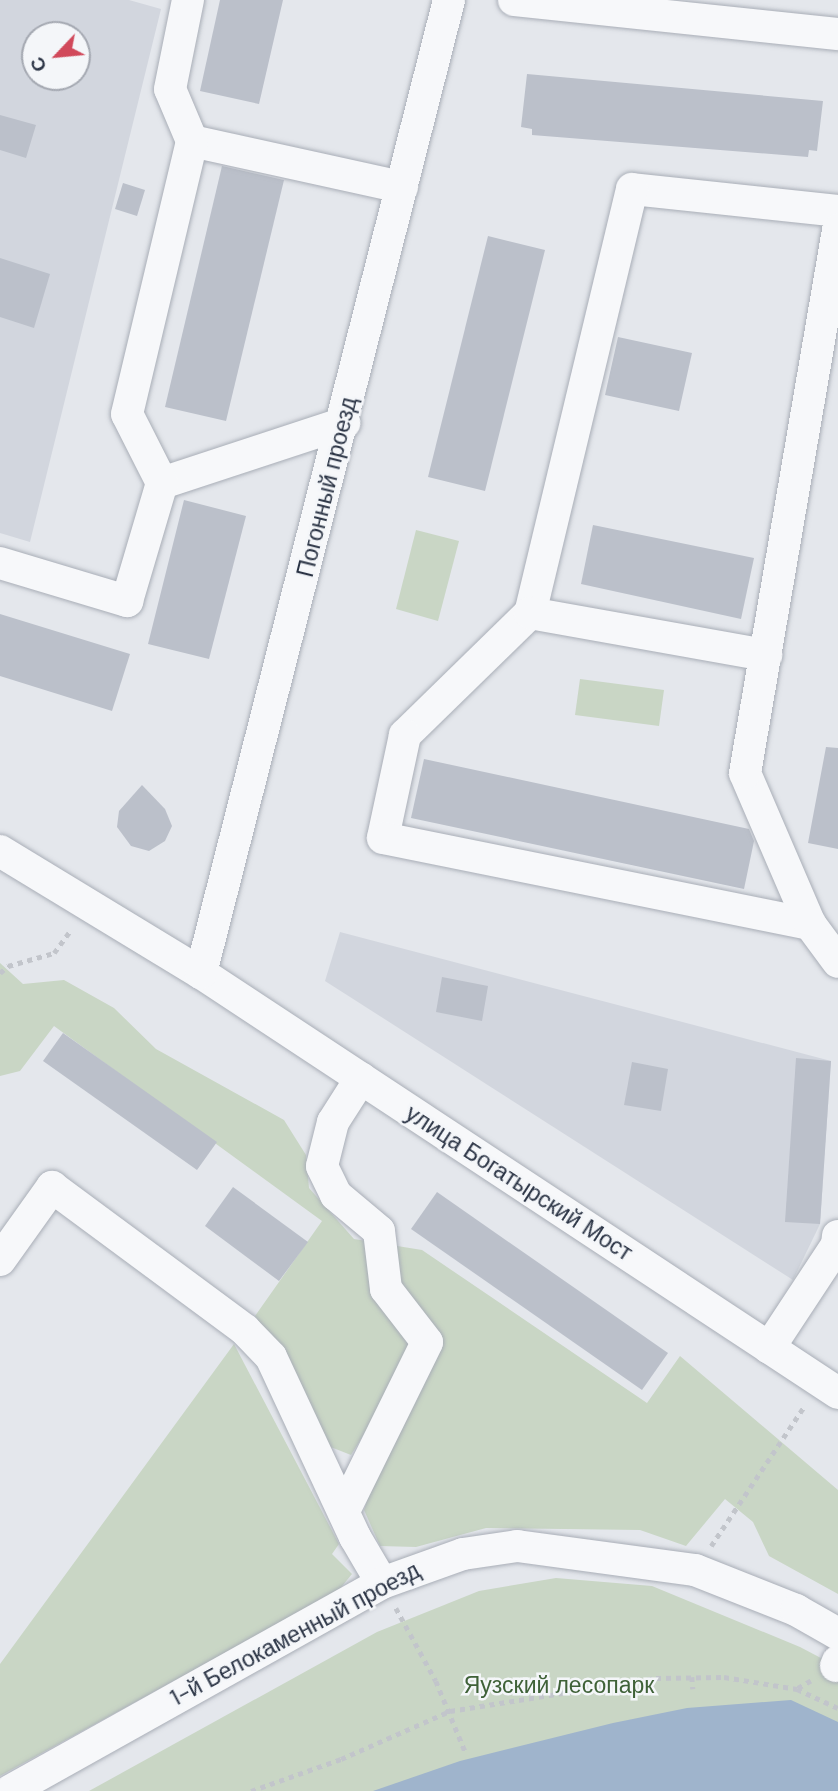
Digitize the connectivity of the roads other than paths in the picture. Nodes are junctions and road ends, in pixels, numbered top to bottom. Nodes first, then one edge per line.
1 (188, 0) edge
2 (449, 0) edge
3 (514, 0) edge
4 (838, 34) edge
5 (192, 141) junction
6 (402, 187) junction
7 (838, 211) edge
8 (838, 230) edge
9 (344, 423) junction
10 (162, 483) junction
11 (0, 564) edge
12 (530, 612) junction
13 (766, 655) junction
14 (0, 850) edge
15 (810, 924) junction
16 (838, 962) edge
17 (201, 973) junction
18 (361, 1079) junction
19 (36, 1210) junction
20 (0, 1216) edge
21 (838, 1236) edge
22 (0, 1260) edge
23 (769, 1348) junction
24 (830, 1388) edge
25 (344, 1511) junction
26 (383, 1583) junction
27 (838, 1634) edge
28 (10, 1791) edge

1 - 5 street
2 - 6 street, Погонный проезд
3 - 4 street
5 - 6 street
5 - 10 street
6 - 9 street, Погонный проезд
7 - 12 street
8 - 13 street
9 - 10 street
9 - 17 street, Погонный проезд
10 - 11 street
12 - 13 street
12 - 15 street
13 - 15 street
14 - 17 street, улица Богатырский Мост
15 - 16 street
17 - 18 street, улица Богатырский Мост
18 - 23 street, улица Богатырский Мост
18 - 25 street
19 - 20 street
19 - 22 street
19 - 25 street
21 - 23 street
23 - 24 street, улица Богатырский Мост
25 - 26 street
26 - 27 street, 1-й Белокаменный проезд
26 - 28 street, 1-й Белокаменный проезд

